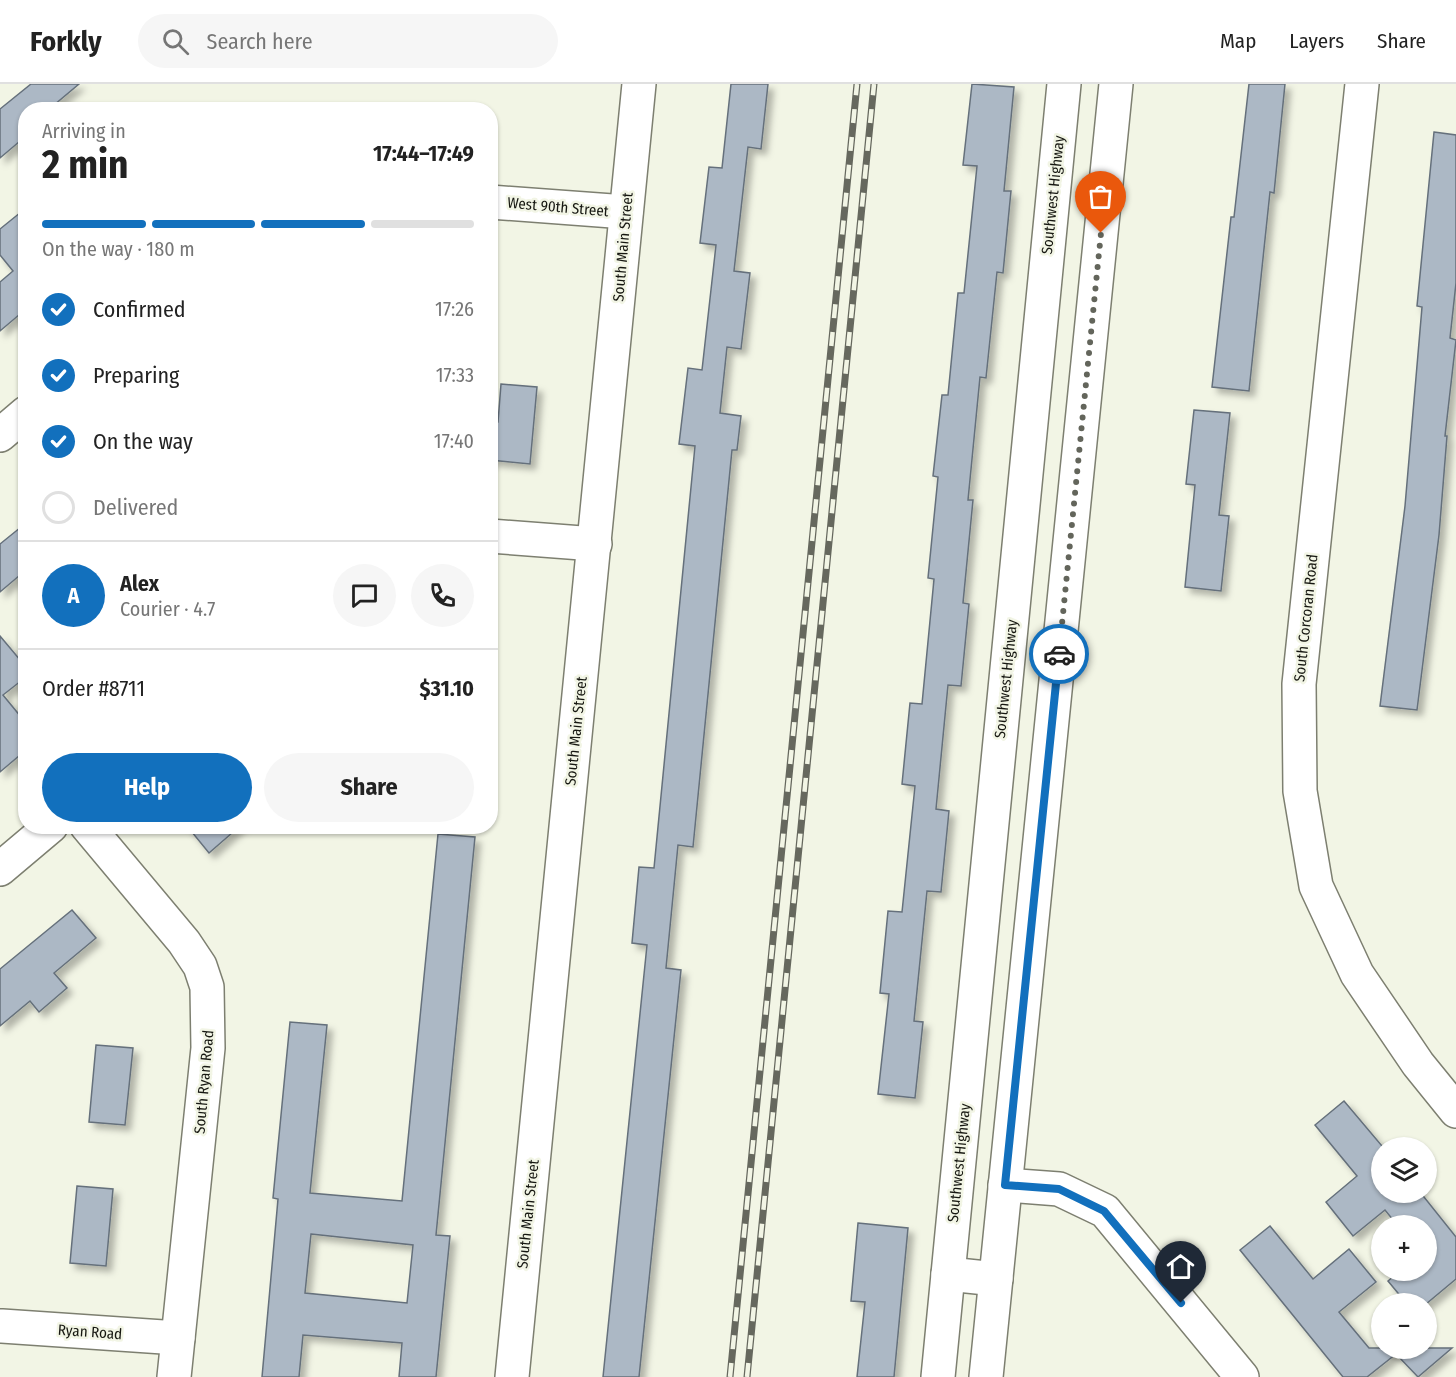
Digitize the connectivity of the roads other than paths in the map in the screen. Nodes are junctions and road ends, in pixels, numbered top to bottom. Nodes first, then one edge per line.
1 (639, 84) edge
2 (1064, 84) edge
3 (1116, 84) edge
4 (1362, 84) edge
5 (498, 203) edge
6 (626, 212) junction
7 (18, 420) edge
8 (0, 435) edge
9 (498, 537) edge
10 (595, 544) junction
11 (42, 834) edge
12 (94, 834) edge
13 (0, 869) edge
14 (1456, 1112) edge
15 (1005, 1185) junction
16 (948, 1274) junction
17 (996, 1279) junction
18 (2, 1326) dead end
19 (178, 1338) junction
20 (174, 1377) edge
21 (512, 1377) edge
22 (938, 1377) edge
23 (986, 1377) edge
24 (1242, 1377) edge

1 - 6 street, South Main Street
2 - 16 street, Southwest Highway
3 - 15 street
4 - 14 street, South Corcoran Road
5 - 6 street, West 90th Street
6 - 10 street, South Main Street
7 - 8 street
9 - 10 street
10 - 21 street, South Main Street
11 - 13 street
12 - 19 street, South Ryan Road
15 - 17 street
15 - 24 street
16 - 17 street
16 - 22 street, Southwest Highway
17 - 23 street
18 - 19 street, Ryan Road
19 - 20 street, South Ryan Road

